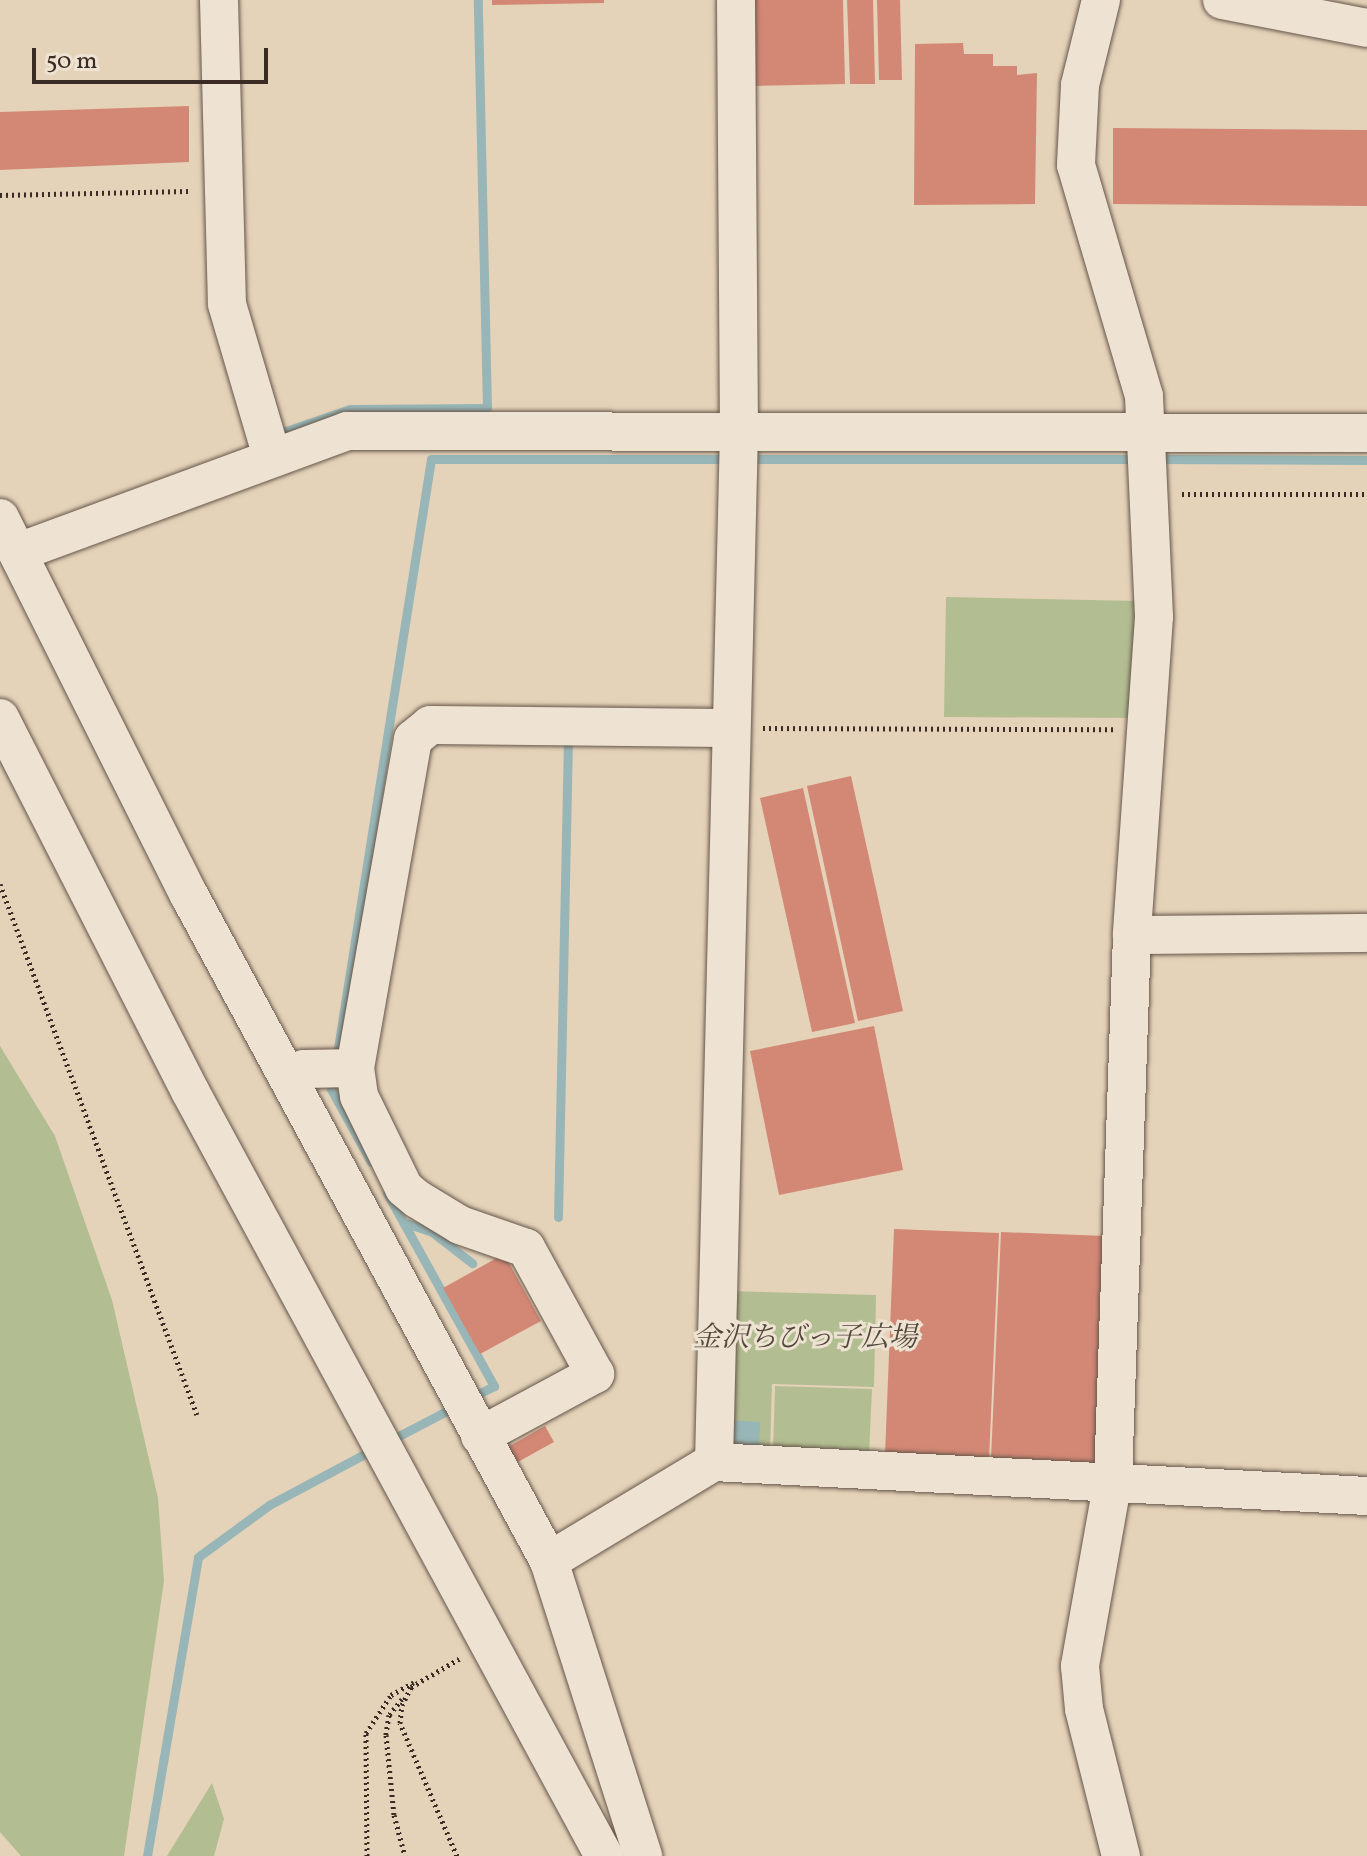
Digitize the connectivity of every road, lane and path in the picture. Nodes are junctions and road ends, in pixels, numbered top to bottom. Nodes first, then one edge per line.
1 (219, 0) edge
2 (736, 0) edge
3 (1101, 0) edge
4 (1222, 0) edge
5 (1367, 28) edge
6 (222, 190) junction
7 (0, 195) edge
8 (1367, 433) edge
9 (1148, 436) junction
10 (737, 448) junction
11 (272, 457) junction
12 (1149, 486) junction
13 (1367, 494) edge
14 (0, 518) edge
15 (21, 551) junction
16 (0, 718) edge
17 (730, 728) junction
18 (1149, 729) junction
19 (17, 784) edge
20 (0, 884) edge
21 (1367, 933) edge
22 (1132, 935) junction
23 (351, 1067) junction
24 (297, 1072) junction
25 (197, 1415) dead end
26 (476, 1428) junction
27 (714, 1462) junction
28 (1113, 1480) junction
29 (1367, 1496) edge
30 (549, 1561) junction
31 (492, 1643) junction
32 (426, 1676) junction
33 (411, 1687) junction
34 (367, 1856) edge
35 (405, 1856) edge
36 (457, 1856) edge
37 (604, 1856) edge
38 (643, 1856) edge
39 (1121, 1856) edge

1 - 6 street
2 - 10 street
3 - 9 street
4 - 5 street
6 - 7 path
6 - 11 street
8 - 9 street
9 - 10 street
9 - 12 street
10 - 11 street
10 - 17 street
11 - 15 street
12 - 13 path
12 - 18 street
14 - 15 street
15 - 24 street
16 - 19 street
17 - 18 path
17 - 23 street
17 - 27 street
18 - 22 street
19 - 31 street
20 - 25 path
21 - 22 street
22 - 28 street
23 - 24 street
23 - 26 street
24 - 26 street
26 - 30 street
27 - 28 street
27 - 30 street
28 - 29 street
28 - 39 street
30 - 38 street
31 - 32 path
31 - 37 street
32 - 33 path
32 - 34 path
33 - 35 path
33 - 36 path

